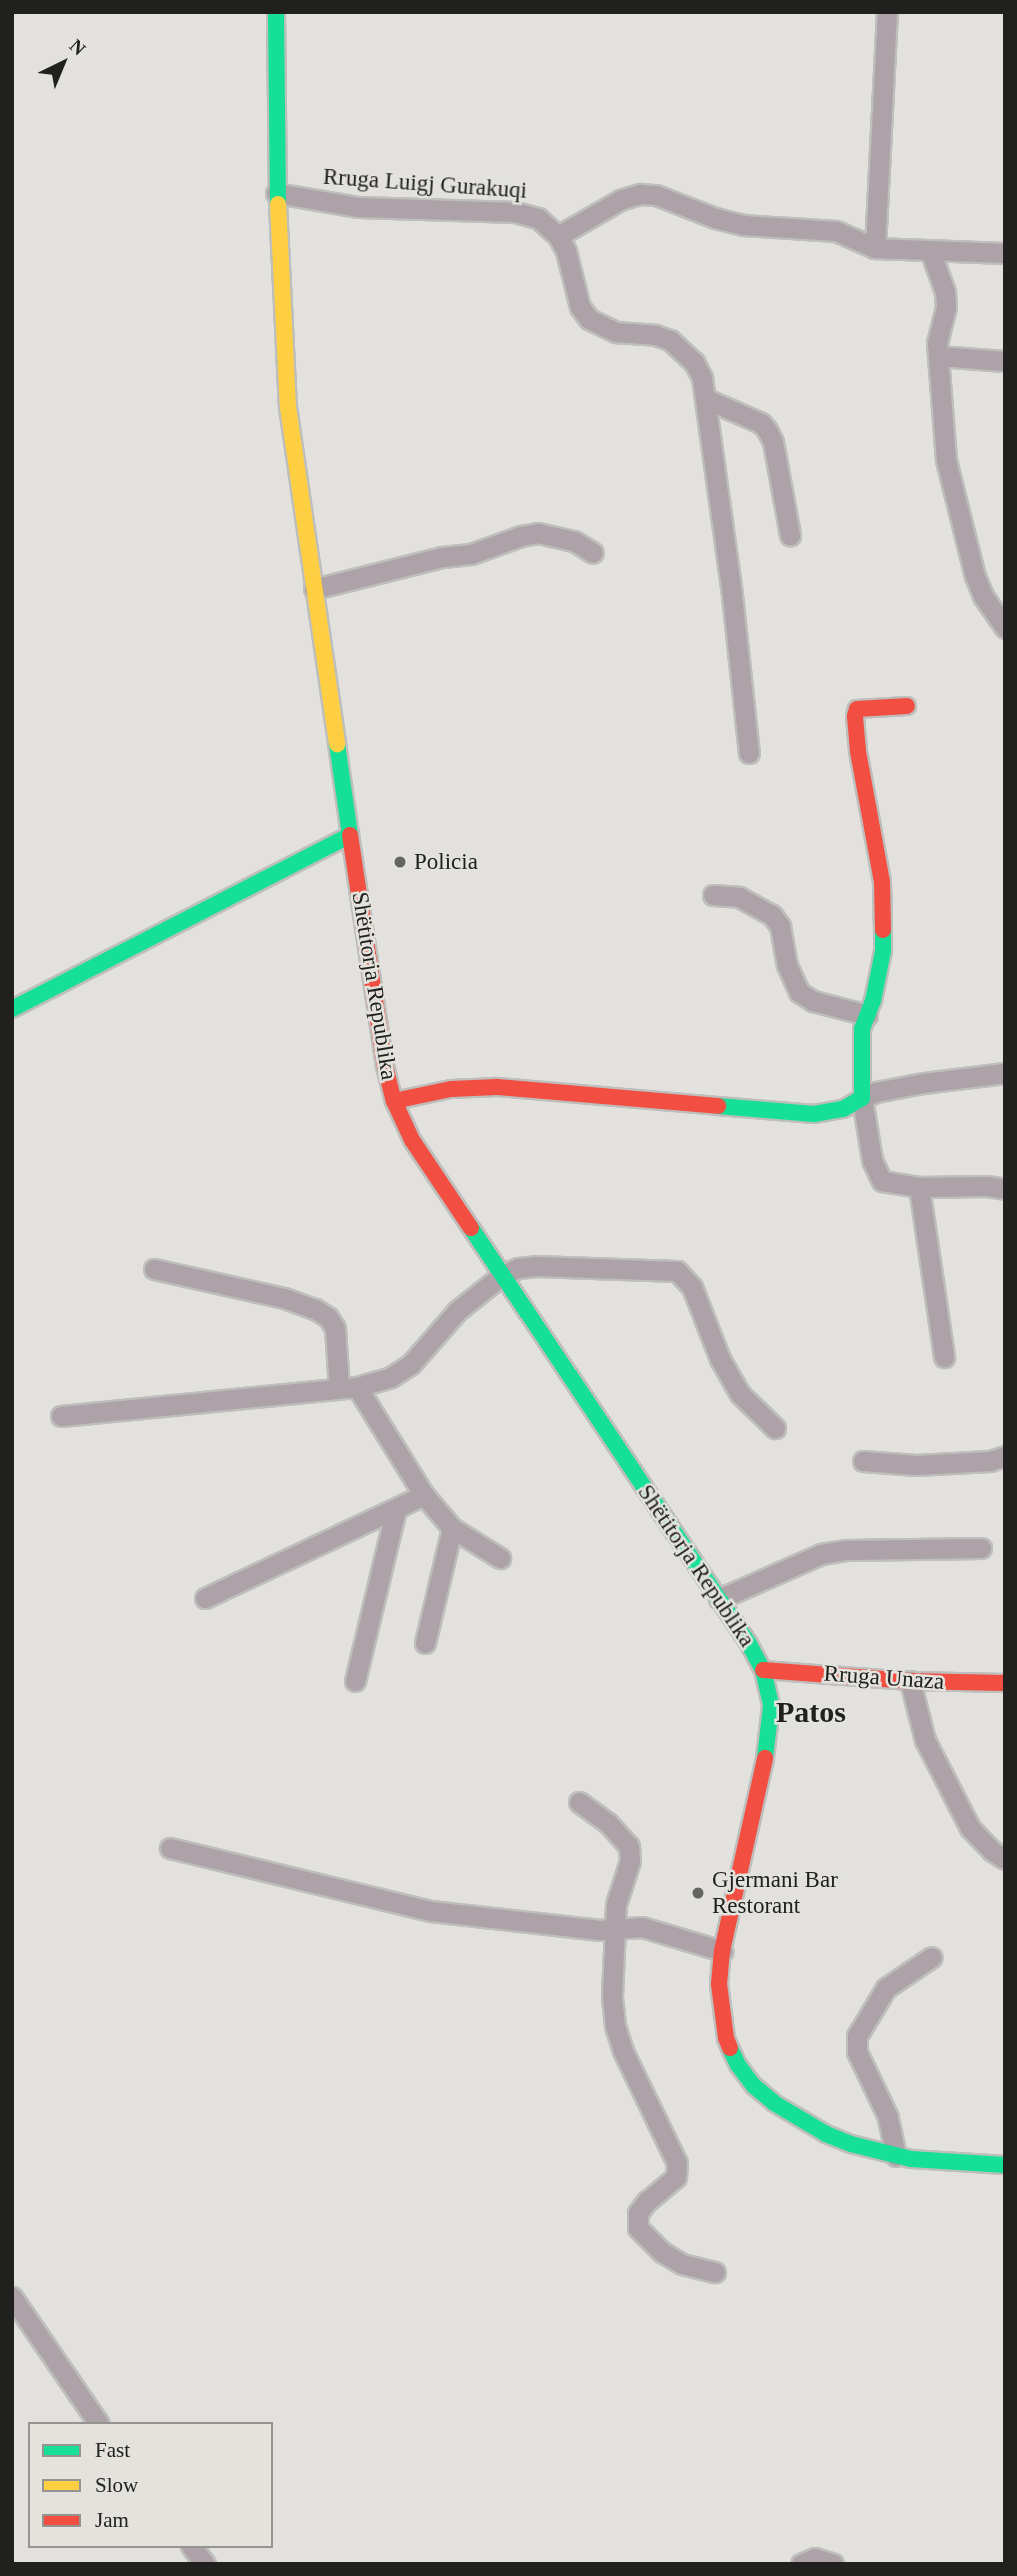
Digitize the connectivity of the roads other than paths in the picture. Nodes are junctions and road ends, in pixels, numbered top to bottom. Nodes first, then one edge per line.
1 (276, 12) edge
2 (887, 12) edge
3 (276, 193) junction
4 (558, 236) junction
5 (875, 248) junction
6 (930, 250) junction
7 (1005, 253) edge
8 (938, 356) junction
9 (1005, 361) edge
10 (706, 399) junction
11 (790, 535) dead end
12 (593, 553) dead end
13 (314, 589) junction
14 (1005, 628) edge
15 (907, 706) dead end
16 (749, 753) dead end
17 (350, 835) junction
18 (713, 895) dead end
19 (12, 1009) edge
20 (867, 1015) junction
21 (1005, 1073) edge
22 (862, 1098) junction
23 (394, 1101) junction
24 (919, 1187) junction
25 (1005, 1189) edge
26 (154, 1269) dead end
27 (500, 1276) junction
28 (944, 1357) dead end
29 (348, 1388) junction
30 (61, 1416) dead end
31 (775, 1428) dead end
32 (1005, 1456) edge
33 (863, 1461) dead end
34 (424, 1495) junction
35 (396, 1509) junction
36 (452, 1528) junction
37 (981, 1548) dead end
38 (500, 1558) dead end
39 (205, 1598) dead end
40 (719, 1599) junction
41 (425, 1643) dead end
42 (763, 1670) junction
43 (355, 1681) dead end
44 (910, 1681) junction
45 (1005, 1683) edge
46 (579, 1802) dead end
47 (170, 1848) dead end
48 (1005, 1859) edge
49 (614, 1929) junction
50 (722, 1951) junction
51 (932, 1958) dead end
52 (896, 2156) junction
53 (1005, 2165) edge
54 (715, 2272) dead end
55 (12, 2297) edge
56 (98, 2422) edge
57 (193, 2548) edge
58 (205, 2564) edge
59 (801, 2564) edge
60 (833, 2564) edge

1 - 3 main road, Shëtitorja Republika
2 - 5 street
3 - 4 street, Rruga Luigj Gurakuqi
3 - 13 main road, Shëtitorja Republika
4 - 5 street
4 - 10 street
5 - 6 street
6 - 7 street
6 - 8 street
8 - 9 street
8 - 14 street
10 - 11 street
10 - 16 street
12 - 13 street
13 - 17 main road, Shëtitorja Republika
15 - 20 main road
17 - 19 main road
17 - 23 main road, Shëtitorja Republika
18 - 20 street
20 - 22 main road
21 - 22 street
22 - 23 main road
22 - 24 street
23 - 27 main road, Shëtitorja Republika
24 - 25 street
24 - 28 street
26 - 29 street
27 - 29 street
27 - 31 street
27 - 40 main road, Shëtitorja Republika
29 - 30 street
29 - 34 street
32 - 33 street
34 - 35 street
34 - 36 street
35 - 39 street
35 - 43 street
36 - 38 street
36 - 41 street
37 - 40 street
40 - 42 main road, Shëtitorja Republika
42 - 44 main road, Rruga Unaza
42 - 50 main road, Shëtitorja Republika
44 - 45 main road, Rruga Unaza
44 - 48 street
46 - 49 street
47 - 49 street
49 - 50 street
49 - 54 street
50 - 52 main road, Shëtitorja Republika
51 - 52 street
52 - 53 main road, Shëtitorja Republika
55 - 56 street
57 - 58 street
59 - 60 street

